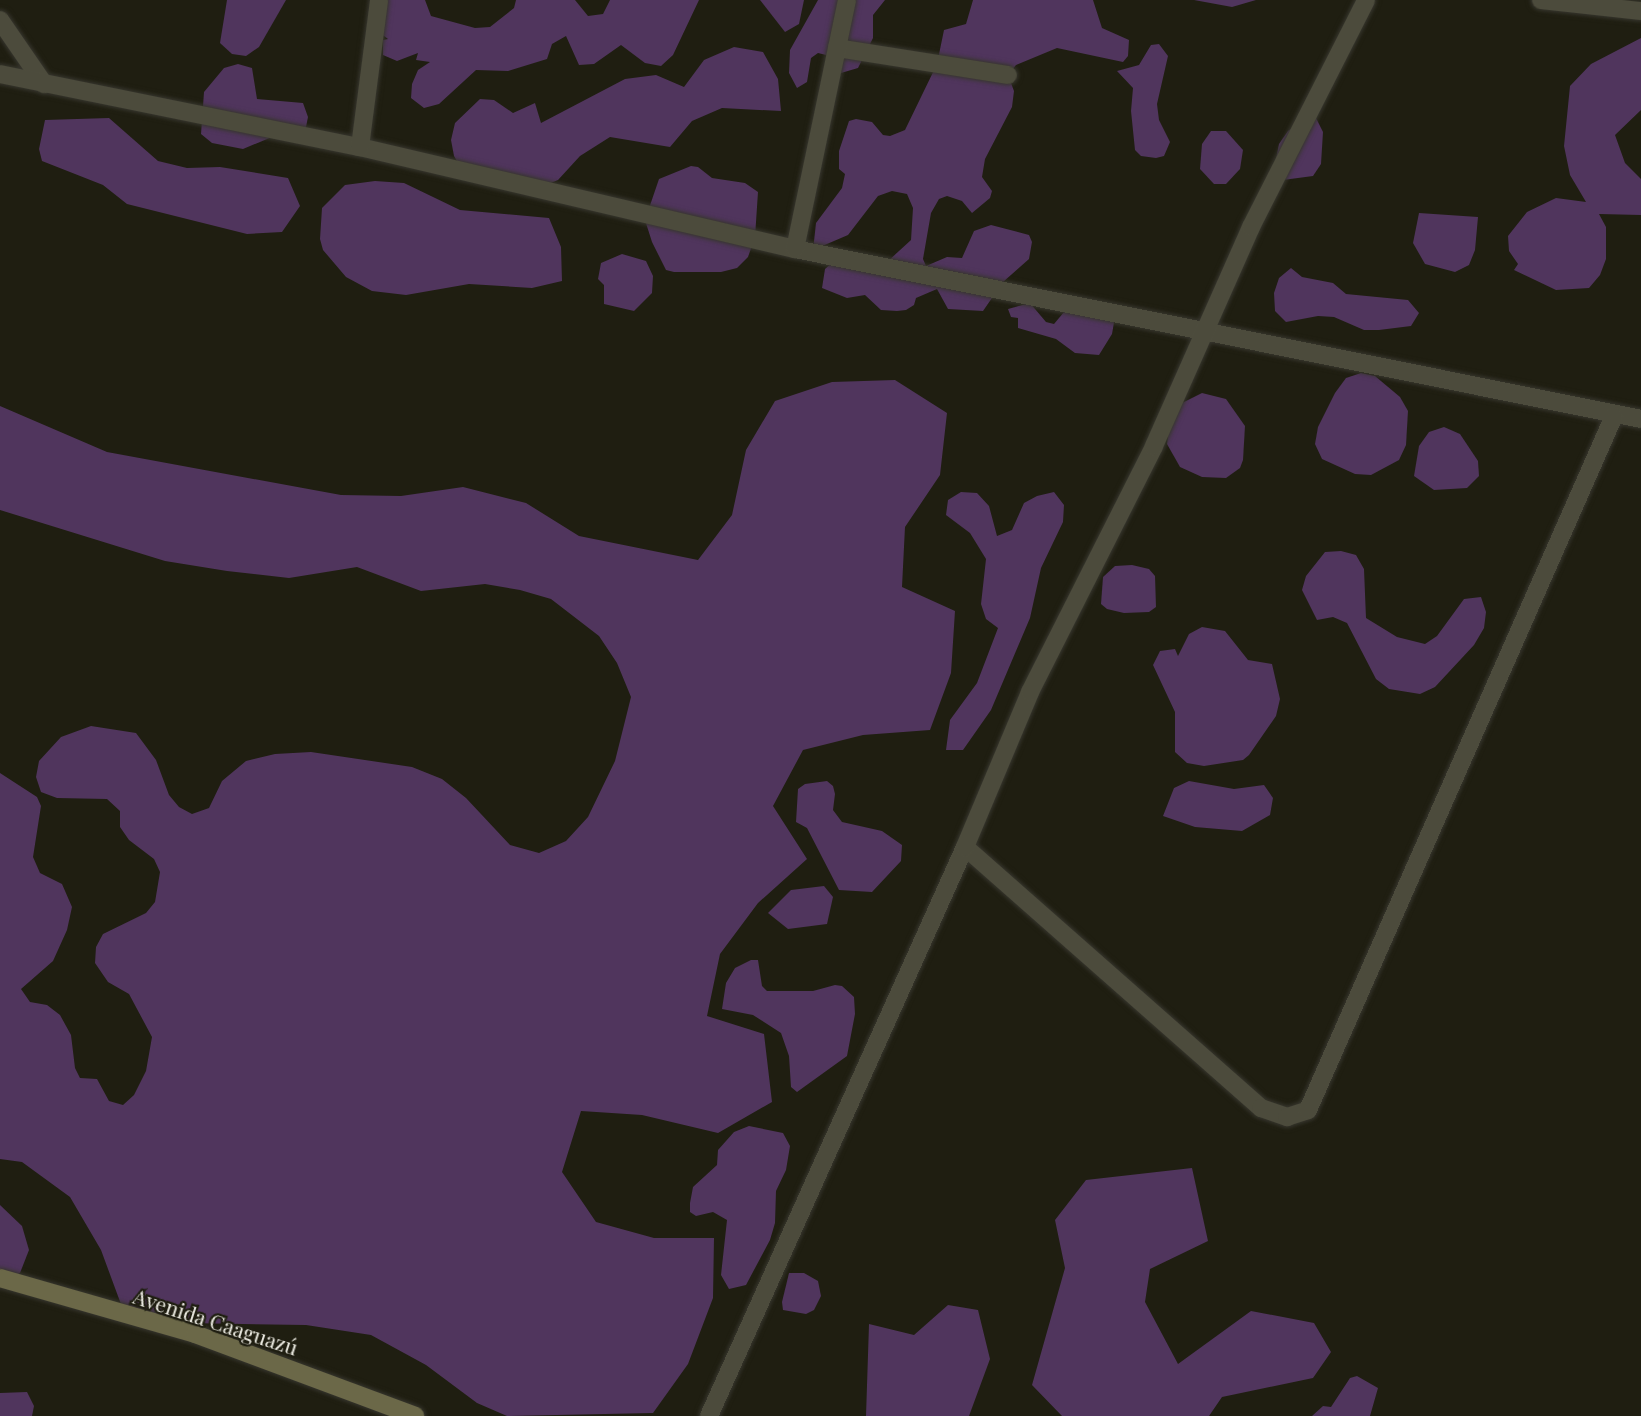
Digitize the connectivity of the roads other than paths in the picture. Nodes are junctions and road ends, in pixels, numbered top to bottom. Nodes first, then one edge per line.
1 (379, 0) edge
2 (847, 0) edge
3 (1366, 0) edge
4 (1541, 0) edge
5 (1641, 11) edge
6 (0, 20) edge
7 (837, 48) junction
8 (0, 74) edge
9 (1008, 75) dead end
10 (44, 84) junction
11 (360, 147) junction
12 (795, 249) junction
13 (1203, 329) junction
14 (1614, 416) junction
15 (1641, 419) edge
16 (965, 847) junction
17 (0, 1278) edge
18 (415, 1416) edge
19 (709, 1416) edge

1 - 11 street
2 - 7 street
3 - 13 street
4 - 5 street
6 - 10 street
7 - 9 street
7 - 12 street
8 - 10 street
10 - 11 street
11 - 12 street
12 - 13 street
13 - 14 street
13 - 16 street
14 - 15 street
14 - 16 street
16 - 19 street
17 - 18 street, Avenida Caaguazú

